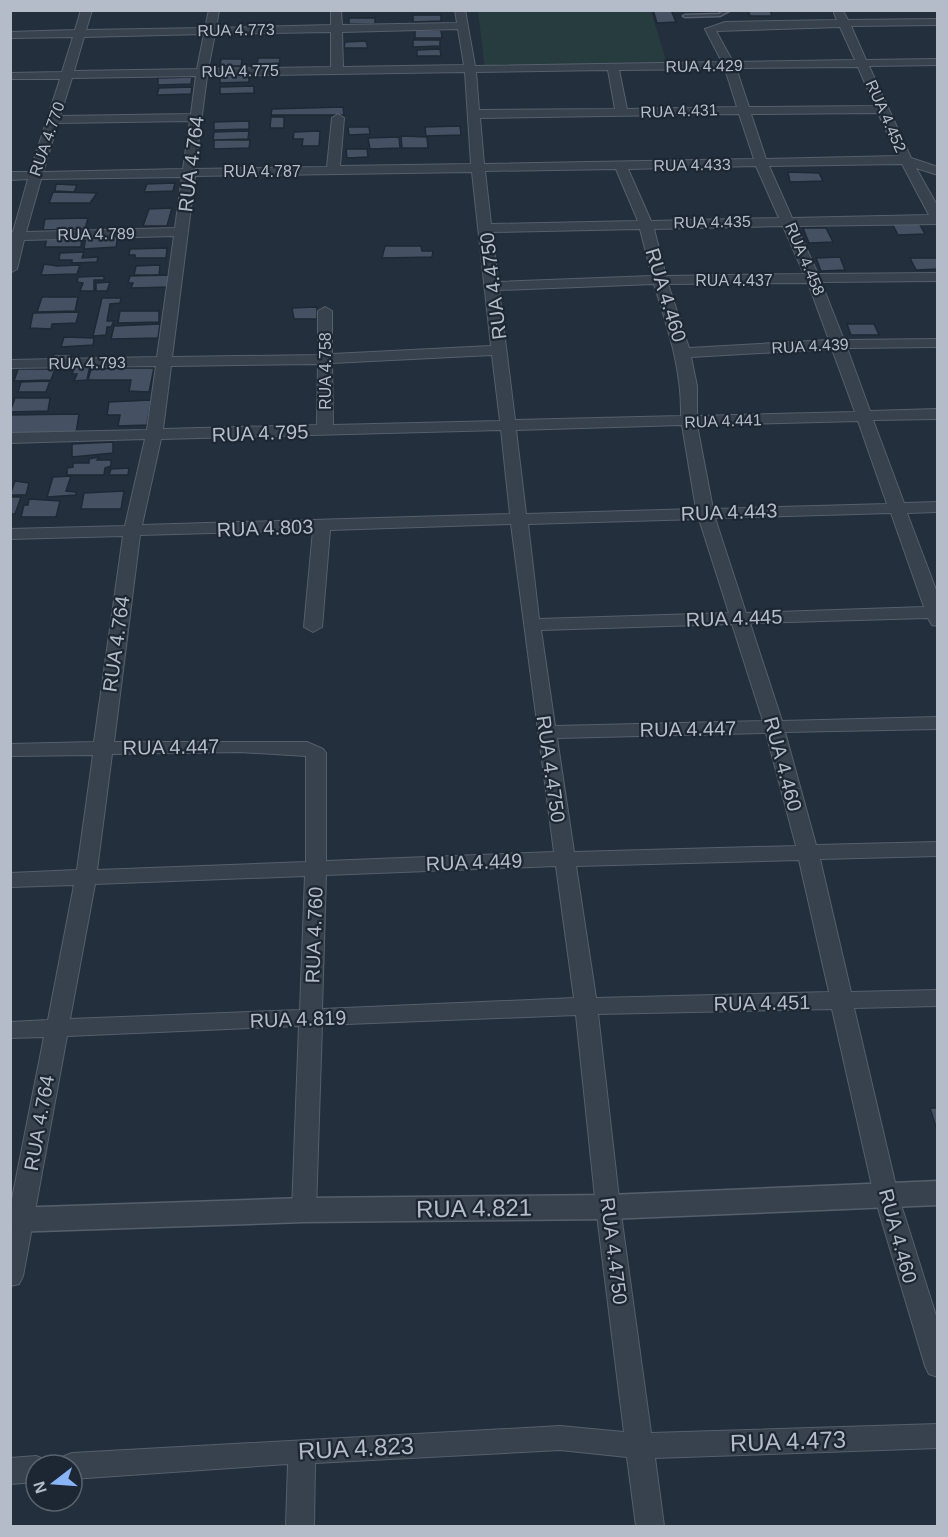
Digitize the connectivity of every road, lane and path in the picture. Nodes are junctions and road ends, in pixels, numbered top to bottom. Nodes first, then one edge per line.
1 (87, 10) edge
2 (214, 10) edge
3 (336, 10) edge
4 (729, 10) edge
5 (838, 10) edge
6 (685, 16) dead end
7 (461, 18) edge
8 (938, 22) edge
9 (845, 24) junction
10 (336, 29) junction
11 (212, 30) junction
12 (80, 32) junction
13 (10, 35) edge
14 (938, 62) edge
15 (861, 64) junction
16 (730, 66) junction
17 (613, 68) junction
18 (470, 69) junction
19 (337, 70) junction
20 (202, 72) junction
21 (69, 74) junction
22 (10, 76) edge
23 (746, 109) junction
24 (884, 109) junction
25 (622, 112) junction
26 (475, 114) junction
27 (196, 117) junction
28 (338, 118) dead end
29 (53, 120) junction
30 (906, 160) junction
31 (761, 163) junction
32 (621, 166) junction
33 (478, 169) junction
34 (333, 170) junction
35 (189, 171) junction
36 (938, 171) edge
37 (10, 176) edge
38 (33, 176) junction
39 (937, 219) edge
40 (789, 221) junction
41 (646, 224) junction
42 (487, 228) junction
43 (182, 232) junction
44 (14, 236) edge
45 (10, 269) edge
46 (938, 277) edge
47 (660, 280) junction
48 (813, 280) junction
49 (494, 286) junction
50 (325, 311) dead end
51 (938, 343) edge
52 (838, 344) junction
53 (501, 350) junction
54 (683, 353) junction
55 (324, 359) junction
56 (164, 362) junction
57 (10, 364) edge
58 (938, 414) edge
59 (864, 416) junction
60 (689, 422) junction
61 (509, 426) junction
62 (325, 431) junction
63 (154, 436) junction
64 (10, 438) edge
65 (938, 507) edge
66 (898, 508) junction
67 (705, 512) junction
68 (520, 521) junction
69 (322, 526) junction
70 (132, 531) junction
71 (10, 534) edge
72 (936, 615) edge
73 (741, 618) junction
74 (531, 625) junction
75 (313, 627) dead end
76 (938, 723) edge
77 (774, 726) junction
78 (546, 732) junction
79 (101, 748) junction
80 (10, 750) edge
81 (315, 766) joint
82 (938, 849) edge
83 (807, 853) junction
84 (564, 859) junction
85 (316, 868) junction
86 (86, 878) junction
87 (10, 880) edge
88 (938, 998) edge
89 (841, 1002) junction
90 (586, 1006) junction
91 (310, 1018) junction
92 (56, 1029) junction
93 (10, 1030) edge
94 (938, 1192) edge
95 (886, 1195) junction
96 (608, 1207) junction
97 (304, 1210) junction
98 (16, 1220) edge
99 (10, 1276) edge
100 (938, 1366) edge
101 (938, 1436) edge
102 (639, 1446) junction
103 (302, 1451) junction
104 (84, 1465) edge
105 (300, 1527) edge
106 (650, 1527) edge

1 - 12 street, RUA 4.770
2 - 11 street, RUA 4.764
3 - 10 street
4 - 6 lane
5 - 9 street, RUA 4.452
7 - 10 street, RUA 4.773
7 - 18 street, RUA 4.4750
8 - 9 street
9 - 15 street, RUA 4.452
9 - 16 street, RUA 4.458
10 - 11 street, RUA 4.773
10 - 19 street
11 - 12 street, RUA 4.773
11 - 20 street, RUA 4.764
12 - 13 street, RUA 4.773
12 - 21 street, RUA 4.770
14 - 15 street, RUA 4.429
15 - 16 street, RUA 4.429
15 - 24 street, RUA 4.452
16 - 17 street, RUA 4.429
16 - 23 street, RUA 4.458
17 - 18 street, RUA 4.429
17 - 25 street
18 - 19 street, RUA 4.775
18 - 26 street, RUA 4.4750
19 - 20 street, RUA 4.775
20 - 21 street, RUA 4.775
20 - 27 street, RUA 4.764
21 - 22 street, RUA 4.775
21 - 29 street, RUA 4.770
23 - 24 street, RUA 4.431
23 - 25 street, RUA 4.431
23 - 31 street, RUA 4.458
24 - 30 street, RUA 4.452
25 - 26 street, RUA 4.431
26 - 33 street, RUA 4.4750
27 - 29 street
27 - 35 street, RUA 4.764
28 - 34 street
29 - 38 street, RUA 4.770
30 - 31 street, RUA 4.433
30 - 36 street
30 - 39 street, RUA 4.452
31 - 32 street, RUA 4.433
31 - 40 street, RUA 4.458
32 - 33 street, RUA 4.433
32 - 41 street, RUA 4.460
33 - 34 street, RUA 4.787
33 - 42 street, RUA 4.4750
34 - 35 street, RUA 4.787
35 - 38 street, RUA 4.787
35 - 43 street, RUA 4.764
37 - 38 street, RUA 4.787
38 - 44 street, RUA 4.770
39 - 40 street, RUA 4.435
40 - 41 street, RUA 4.435
40 - 48 street, RUA 4.458
41 - 42 street, RUA 4.435
41 - 47 street, RUA 4.460
42 - 49 street, RUA 4.4750
43 - 44 street, RUA 4.789
43 - 56 street, RUA 4.764
44 - 45 street, RUA 4.770
46 - 48 street, RUA 4.437
47 - 48 street, RUA 4.437
47 - 49 street, RUA 4.437
47 - 54 street, RUA 4.460
48 - 52 street, RUA 4.458
49 - 53 street, RUA 4.4750
50 - 55 street, RUA 4.758
51 - 52 street, RUA 4.439
52 - 54 street, RUA 4.439
52 - 59 street, RUA 4.458
53 - 55 street, RUA 4.793
53 - 61 street, RUA 4.4750
54 - 60 street, RUA 4.460
55 - 56 street, RUA 4.793
55 - 62 street, RUA 4.758
56 - 57 street, RUA 4.793
56 - 63 street, RUA 4.764
58 - 59 street, RUA 4.441
59 - 60 street, RUA 4.441
59 - 66 street, RUA 4.458
60 - 61 street, RUA 4.441
60 - 67 street, RUA 4.460
61 - 62 street, RUA 4.795
61 - 68 street, RUA 4.4750
62 - 63 street, RUA 4.795
63 - 64 street, RUA 4.795
63 - 70 street, RUA 4.764
65 - 66 street, RUA 4.443
66 - 67 street, RUA 4.443
66 - 72 street, RUA 4.458
67 - 68 street, RUA 4.443
67 - 73 street, RUA 4.460
68 - 69 street, RUA 4.803
68 - 74 street, RUA 4.4750
69 - 70 street, RUA 4.803
69 - 75 street
70 - 71 street, RUA 4.803
70 - 79 street, RUA 4.764
72 - 73 street, RUA 4.445
73 - 74 street, RUA 4.445
73 - 77 street, RUA 4.460
74 - 78 street, RUA 4.4750
76 - 77 street, RUA 4.447
77 - 78 street, RUA 4.447
77 - 83 street, RUA 4.460
78 - 84 street, RUA 4.4750
79 - 80 street, RUA 4.447
79 - 81 street, RUA 4.447
79 - 86 street, RUA 4.764
81 - 85 street, RUA 4.760
82 - 83 street, RUA 4.449
83 - 84 street, RUA 4.449
83 - 89 street, RUA 4.460
84 - 85 street, RUA 4.449
84 - 90 street, RUA 4.4750
85 - 86 street, RUA 4.449
85 - 91 street, RUA 4.760
86 - 87 street, RUA 4.449
86 - 92 street, RUA 4.764
88 - 89 street, RUA 4.451
89 - 90 street, RUA 4.451
89 - 95 street, RUA 4.460
90 - 91 street, RUA 4.819
90 - 96 street, RUA 4.4750
91 - 92 street, RUA 4.819
91 - 97 street, RUA 4.760
92 - 93 street, RUA 4.819
92 - 98 street, RUA 4.764
94 - 95 street, RUA 4.821
95 - 96 street, RUA 4.821
95 - 100 street, RUA 4.460
96 - 97 street, RUA 4.821
96 - 102 street, RUA 4.4750
97 - 98 street, RUA 4.821
98 - 99 street, RUA 4.764
101 - 102 street, RUA 4.473
102 - 103 street, RUA 4.823
102 - 106 street, RUA 4.4750
103 - 104 street, RUA 4.823
103 - 105 street

